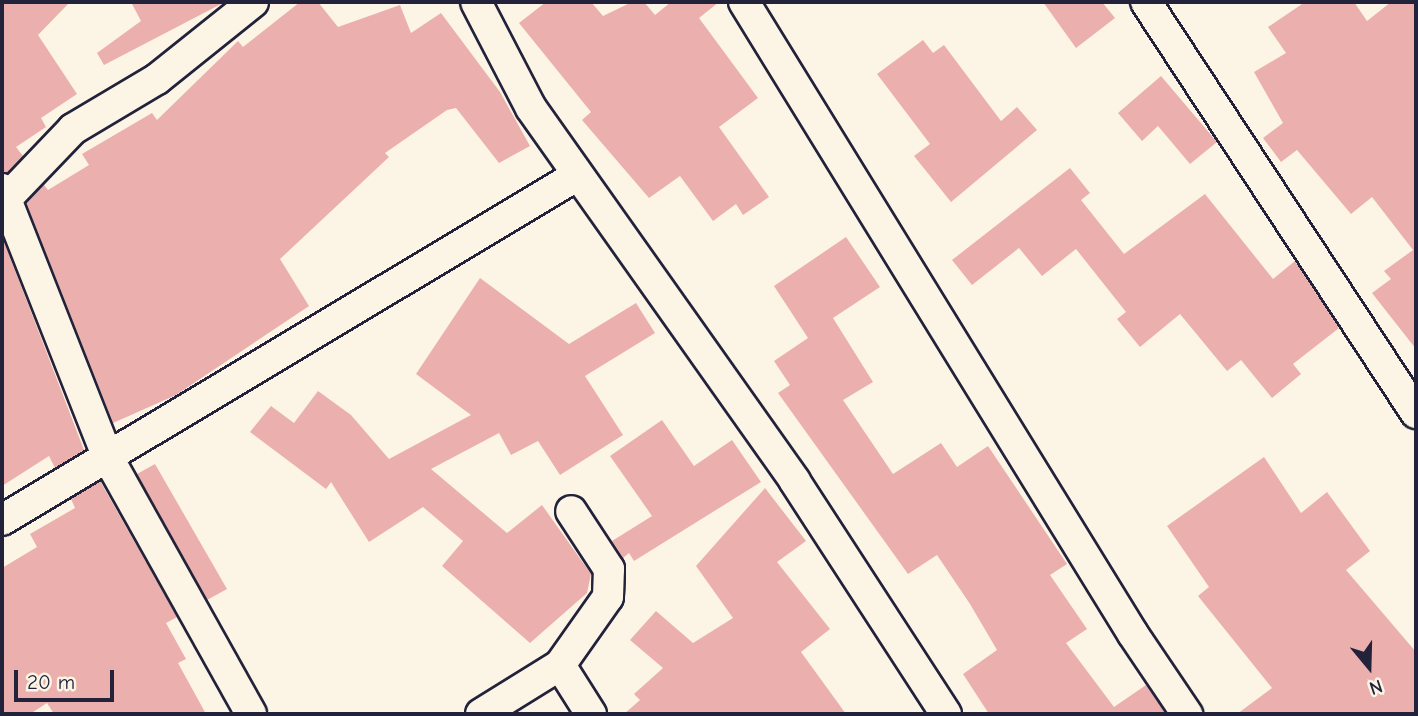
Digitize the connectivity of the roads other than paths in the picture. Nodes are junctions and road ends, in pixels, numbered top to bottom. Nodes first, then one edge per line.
1 (253, 2) edge
2 (477, 2) edge
3 (744, 2) edge
4 (1146, 2) edge
5 (576, 176) junction
6 (5, 193) edge
7 (1416, 413) edge
8 (107, 456) junction
9 (571, 511) dead end
10 (2, 520) edge
11 (561, 664) junction
12 (251, 714) edge
13 (481, 714) edge
14 (591, 714) edge
15 (946, 714) edge
16 (1187, 714) edge

1 - 6 street
2 - 5 street
3 - 16 street
4 - 7 street
5 - 8 street
5 - 15 street
6 - 8 street
8 - 10 street
8 - 12 street
9 - 11 street
11 - 13 street
11 - 14 street

